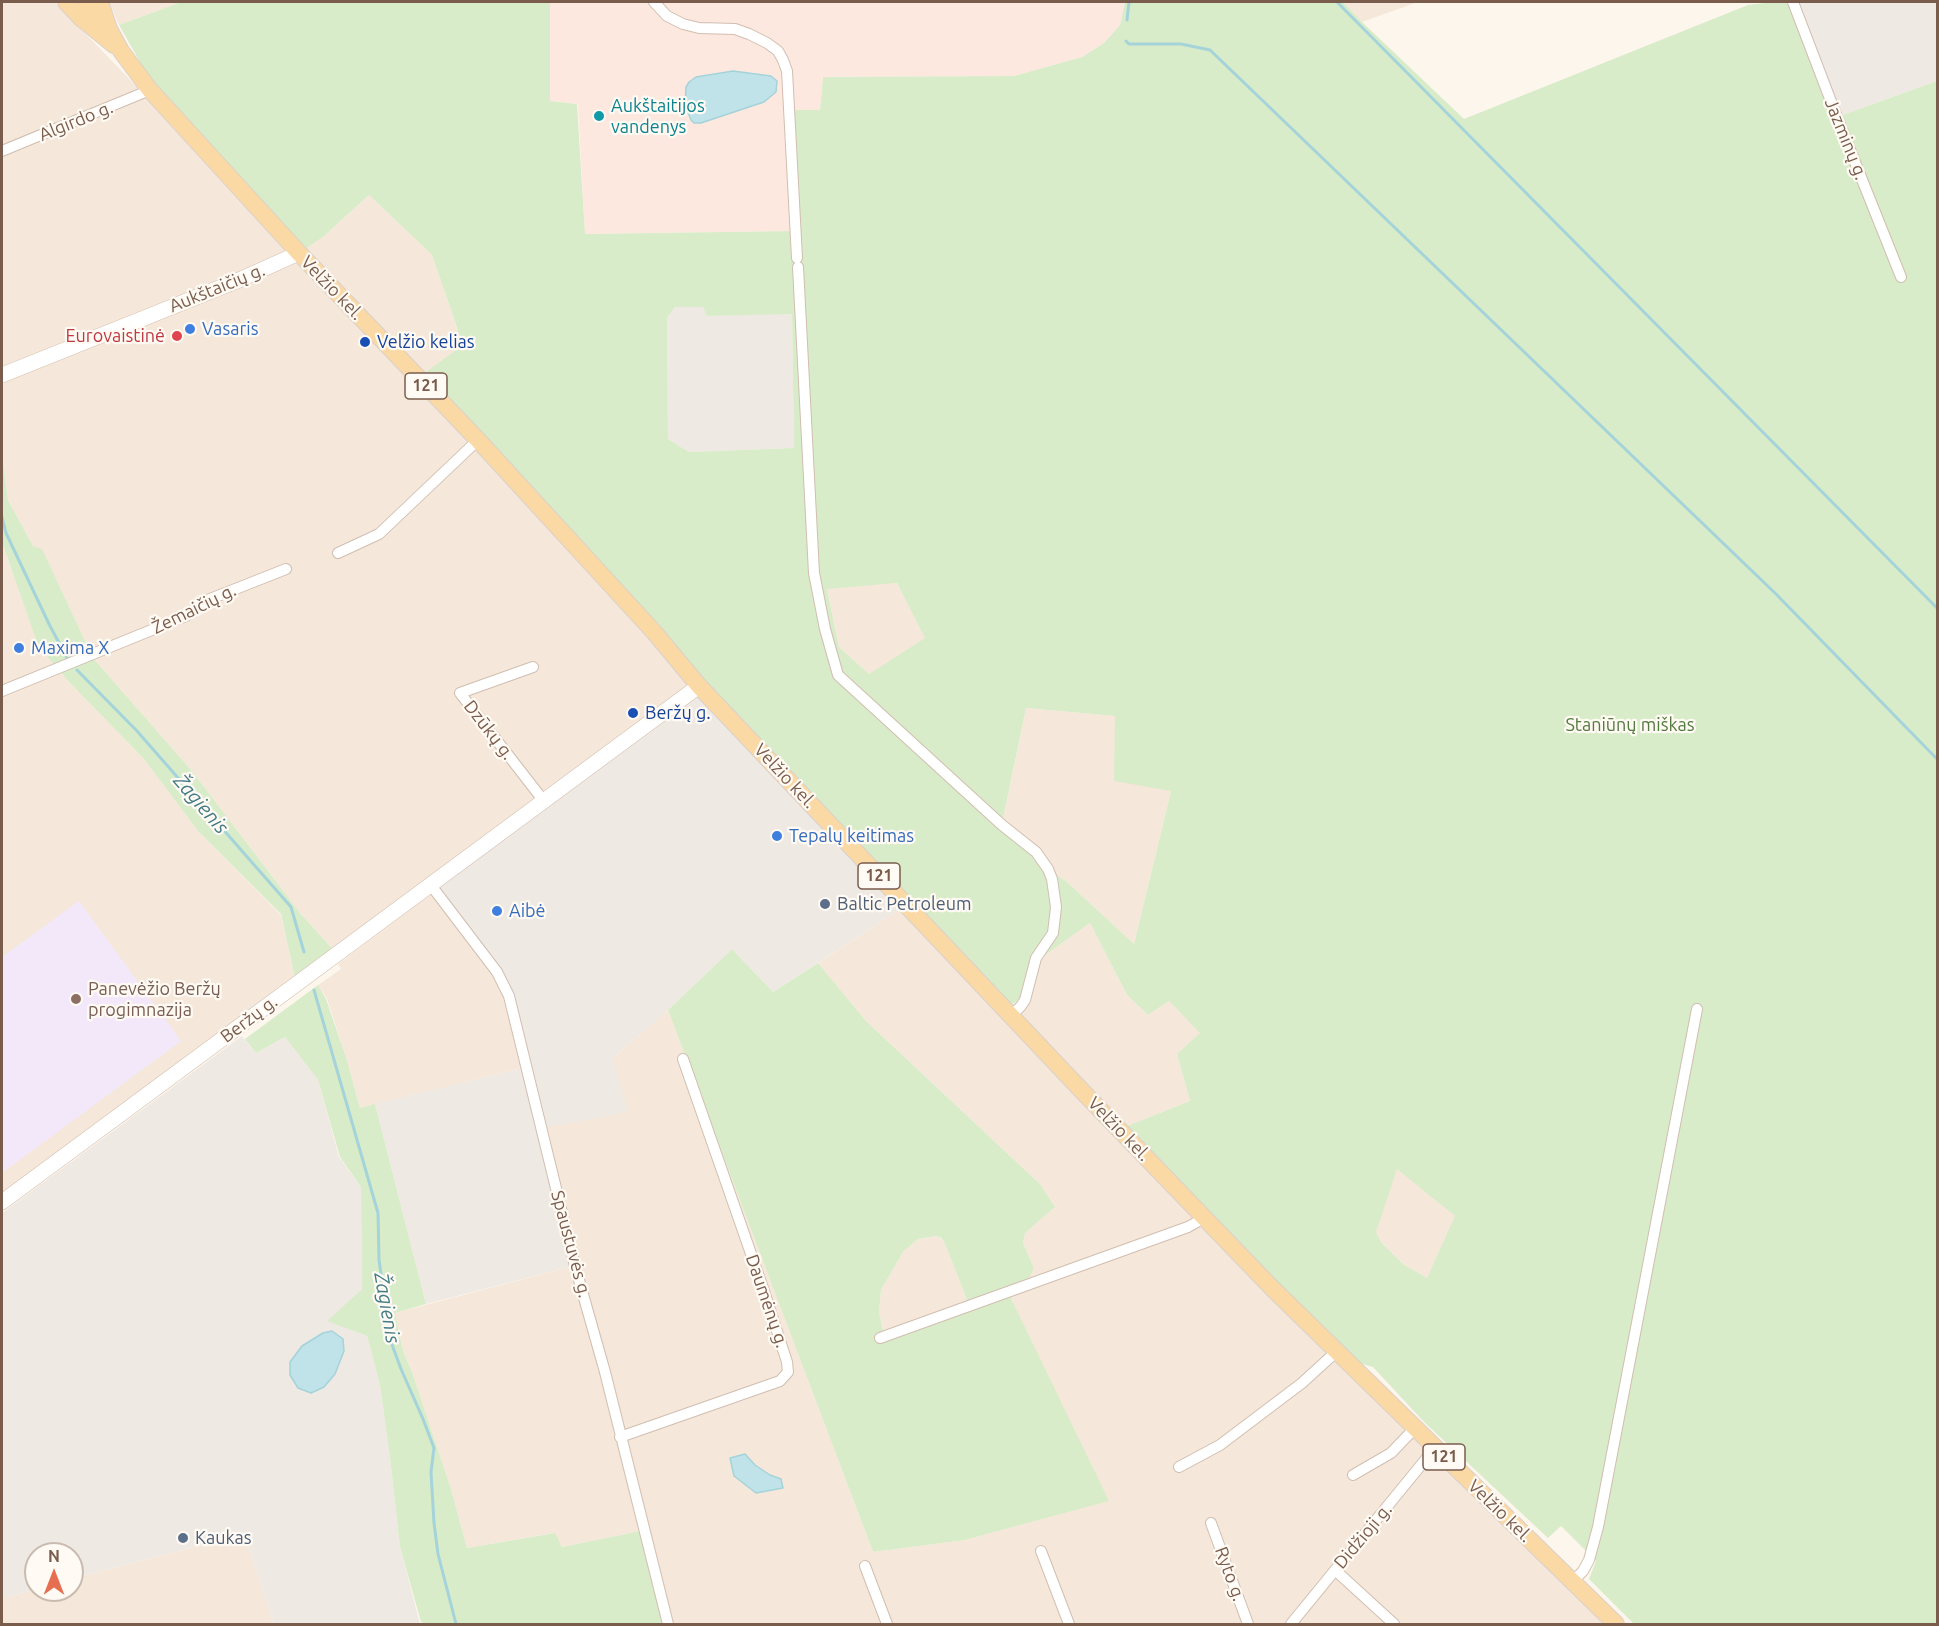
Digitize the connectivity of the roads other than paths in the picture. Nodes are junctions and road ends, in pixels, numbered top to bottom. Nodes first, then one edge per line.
1 (66, 2) edge
2 (87, 2) edge
3 (100, 2) edge
4 (654, 2) edge
5 (1793, 2) edge
6 (109, 29) junction
7 (121, 51) junction
8 (150, 90) junction
9 (2, 151) edge
10 (299, 253) junction
11 (1901, 277) dead end
12 (2, 375) edge
13 (478, 441) junction
14 (338, 553) dead end
15 (286, 569) dead end
16 (533, 667) dead end
17 (699, 686) junction
18 (2, 691) edge
19 (543, 800) junction
20 (430, 884) junction
21 (1697, 1010) dead end
22 (1011, 1016) junction
23 (683, 1059) dead end
24 (2, 1202) edge
25 (1204, 1218) junction
26 (880, 1338) dead end
27 (1336, 1351) junction
28 (1415, 1428) junction
29 (620, 1437) junction
30 (1435, 1448) junction
31 (1179, 1467) dead end
32 (1353, 1474) dead end
33 (1211, 1523) dead end
34 (1041, 1551) dead end
35 (866, 1566) dead end
36 (1335, 1570) junction
37 (1572, 1582) junction
38 (668, 1624) edge
39 (887, 1624) edge
40 (1069, 1624) edge
41 (1248, 1624) edge
42 (1291, 1624) edge
43 (1394, 1624) edge
44 (1616, 1624) edge

1 - 7 main road
2 - 6 main road, 121
3 - 6 main road, 121
4 - 22 street
5 - 11 street, Jazminų g.
6 - 7 main road, Velžio kel. / 121
7 - 8 main road, Velžio kel. / 121
8 - 9 street, Algirdo g.
8 - 10 main road, Velžio kel. / 121
10 - 12 main road, Aukštaičių g.
10 - 13 main road, Velžio kel. / 121
13 - 14 street
13 - 17 main road, Velžio kel. / 121
15 - 18 street, Žemaičių g.
16 - 19 street, Dzūkų g.
17 - 19 main road, Beržų g.
17 - 22 main road, Velžio kel. / 121
19 - 20 main road, Beržų g.
20 - 24 main road, Beržų g.
20 - 29 street, Spaustuvės g.
21 - 37 street
22 - 25 main road, Velžio kel. / 121
23 - 29 street, Daumėnų g.
25 - 26 street
25 - 27 main road, Velžio kel. / 121
27 - 28 main road, Velžio kel. / 121
27 - 31 street
28 - 30 main road, Velžio kel. / 121
28 - 32 street
29 - 38 street, Spaustuvės g.
30 - 36 street, Didžioji g.
30 - 37 main road, Velžio kel. / 121
33 - 41 street, Ryto g.
34 - 40 street
35 - 39 street
36 - 42 street, Didžioji g.
36 - 43 street
37 - 44 main road, Velžio kel. / 121

